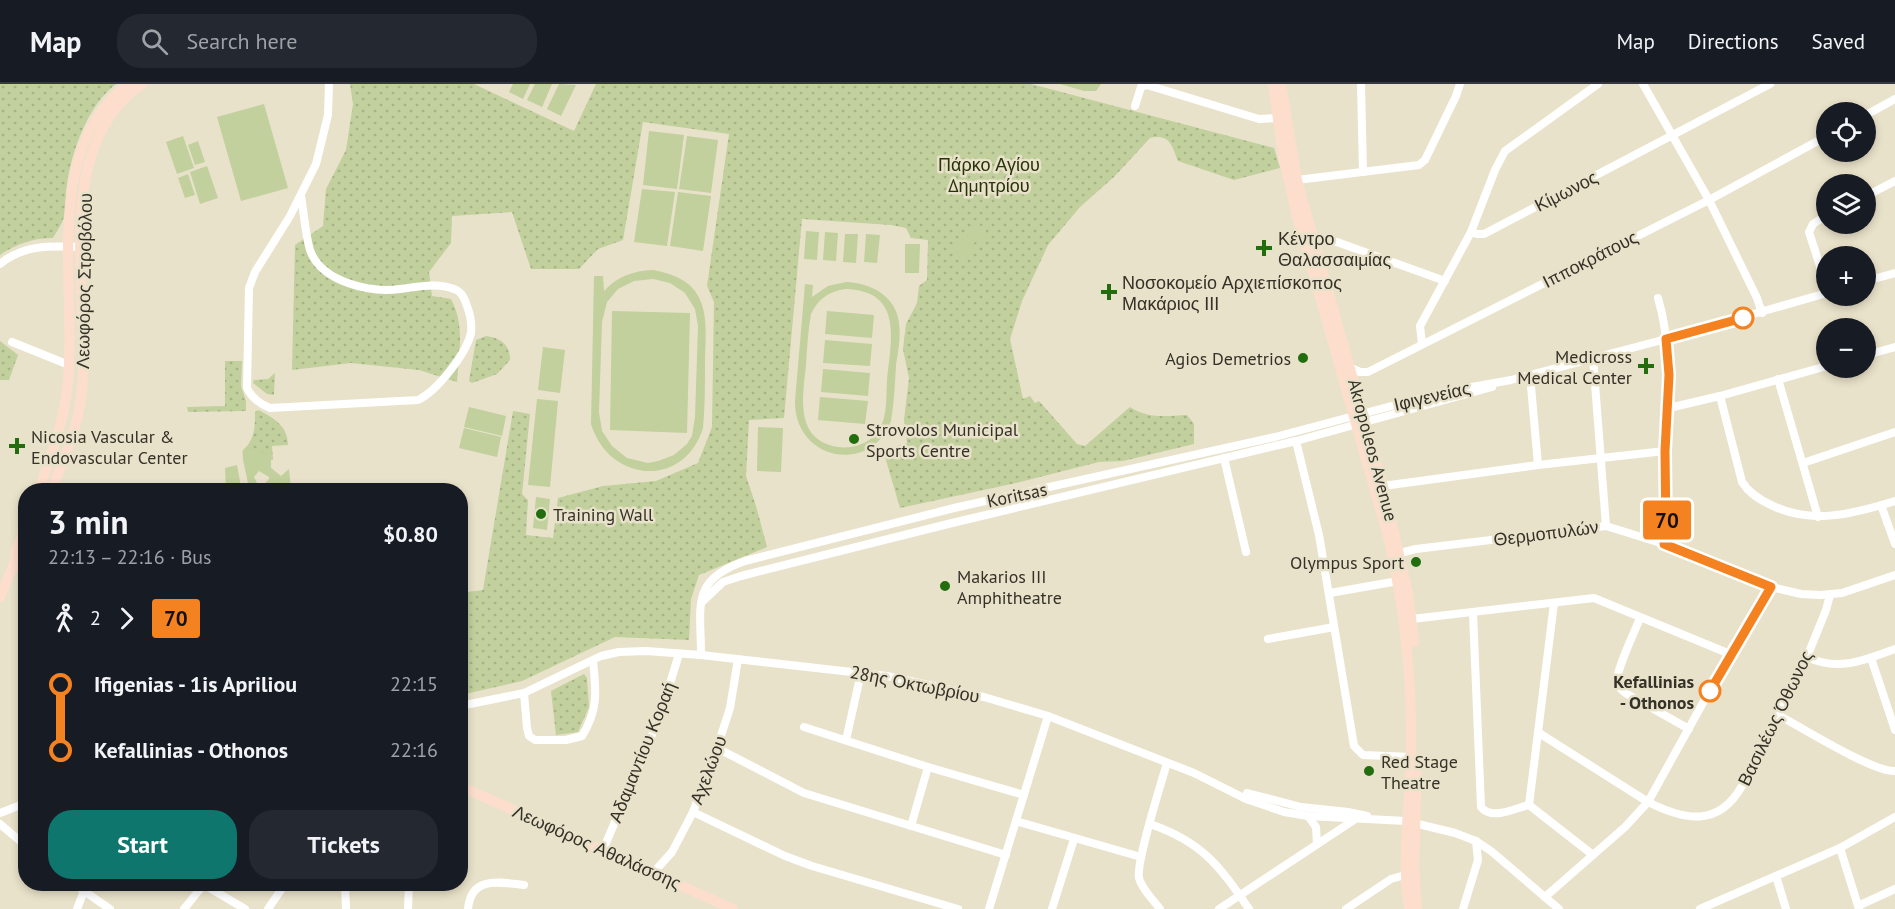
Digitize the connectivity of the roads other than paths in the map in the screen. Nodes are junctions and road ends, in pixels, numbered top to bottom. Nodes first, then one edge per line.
1 (128, 84) edge
2 (142, 84) edge
3 (329, 84) edge
4 (1273, 84) edge
5 (1281, 84) edge
6 (1361, 84) edge
7 (1460, 84) edge
8 (1598, 84) edge
9 (1643, 84) edge
10 (1770, 84) edge
11 (1895, 99) edge
12 (1135, 106) dead end
13 (1876, 109) edge
14 (1277, 118) junction
15 (1673, 136) junction
16 (1816, 142) edge
17 (1363, 172) junction
18 (1297, 180) junction
19 (1895, 182) edge
20 (1876, 191) edge
21 (301, 196) junction
22 (1709, 200) junction
23 (1816, 222) edge
24 (1471, 232) junction
25 (1314, 239) junction
26 (68, 246) junction
27 (81, 247) junction
28 (1816, 254) edge
29 (0, 264) edge
30 (1895, 273) edge
31 (1876, 278) edge
32 (1445, 281) junction
33 (1816, 296) edge
34 (1658, 298) dead end
35 (1762, 313) junction
36 (1666, 339) junction
37 (12, 342) dead end
38 (1422, 344) junction
39 (1895, 346) edge
40 (1876, 352) edge
41 (1593, 358) junction
42 (69, 365) junction
43 (1351, 368) junction
44 (1816, 369) edge
45 (1530, 375) junction
46 (1778, 379) junction
47 (1720, 396) junction
48 (1669, 408) junction
49 (1359, 420) junction
50 (1895, 432) edge
51 (58, 435) junction
52 (73, 441) junction
53 (1296, 441) junction
54 (1665, 451) junction
55 (1224, 458) junction
56 (1601, 458) junction
57 (1803, 463) junction
58 (1538, 465) junction
59 (41, 483) edge
60 (54, 483) edge
61 (1383, 486) junction
62 (1895, 501) edge
63 (1881, 505) junction
64 (1818, 517) junction
65 (1606, 526) junction
66 (1664, 544) junction
67 (1895, 544) edge
68 (18, 546) edge
69 (1246, 552) dead end
70 (1400, 553) junction
71 (18, 559) edge
72 (14, 564) junction
73 (18, 566) edge
74 (1895, 575) edge
75 (1398, 581) junction
76 (1771, 587) junction
77 (1330, 593) junction
78 (1830, 595) junction
79 (0, 597) edge
80 (1554, 603) junction
81 (700, 604) junction
82 (1473, 613) junction
83 (1640, 618) junction
84 (1412, 619) junction
85 (1334, 627) junction
86 (1268, 639) dead end
87 (1895, 650) edge
88 (679, 654) junction
89 (1730, 654) junction
90 (700, 655) junction
91 (1807, 657) junction
92 (1871, 658) junction
93 (738, 659) junction
94 (593, 661) junction
95 (861, 673) junction
96 (524, 693) junction
97 (468, 704) edge
98 (1778, 715) junction
99 (1048, 716) junction
100 (804, 727) dead end
101 (1689, 729) junction
102 (1895, 730) edge
103 (1539, 733) junction
104 (846, 740) junction
105 (717, 748) junction
106 (1411, 757) junction
107 (1167, 763) junction
108 (928, 767) junction
109 (1895, 771) edge
110 (1224, 786) junction
111 (468, 790) edge
112 (1024, 795) junction
113 (1648, 802) junction
114 (1529, 805) junction
115 (18, 806) edge
116 (693, 812) junction
117 (0, 813) edge
118 (1308, 816) junction
119 (1895, 817) edge
120 (1354, 819) junction
121 (1373, 819) junction
122 (1016, 821) junction
123 (1411, 822) junction
124 (0, 824) edge
125 (1150, 824) junction
126 (911, 826) junction
127 (18, 839) edge
128 (1074, 839) junction
129 (1476, 841) junction
130 (1317, 844) junction
131 (1840, 848) junction
132 (603, 850) junction
133 (1006, 855) junction
134 (1593, 855) junction
135 (1141, 857) junction
136 (654, 872) junction
137 (1405, 875) junction
138 (1776, 876) junction
139 (524, 885) dead end
140 (1895, 889) edge
141 (84, 891) joint
142 (198, 891) edge
143 (215, 891) edge
144 (280, 891) edge
145 (345, 891) edge
146 (409, 891) edge
147 (1240, 895) junction
148 (1545, 897) junction
149 (715, 905) edge
150 (929, 906) edge
151 (1713, 906) edge
152 (1858, 908) edge
153 (77, 909) edge
154 (110, 909) edge
155 (184, 909) edge
156 (245, 909) edge
157 (268, 909) edge
158 (346, 909) edge
159 (408, 909) edge
160 (468, 909) edge
161 (733, 909) edge
162 (958, 909) edge
163 (989, 909) edge
164 (1052, 909) edge
165 (1160, 909) edge
166 (1219, 909) edge
167 (1249, 909) edge
168 (1346, 909) edge
169 (1409, 909) edge
170 (1417, 909) edge
171 (1463, 909) edge
172 (1559, 909) edge
173 (1700, 909) edge
174 (1786, 909) edge

1 - 26 main road, Λεωφόρος Στροβόλου
2 - 27 main road, Λεωφόρος Στροβόλου
3 - 21 street
4 - 14 main road, Akropoleos Avenue
5 - 18 main road, Akropoleos Avenue
6 - 17 street
7 - 17 street
8 - 24 street
9 - 15 street
10 - 15 street, Κίμωνος
11 - 13 street
12 - 14 street
14 - 49 main road, Akropoleos Avenue
15 - 22 street
15 - 24 street, Κίμωνος
16 - 22 street, Ιπποκράτους
17 - 18 street
18 - 25 main road, Akropoleos Avenue
19 - 20 street
21 - 21 street
22 - 35 street
22 - 38 street, Ιπποκράτους
23 - 28 street
24 - 32 street
25 - 32 street
25 - 43 main road, Akropoleos Avenue
26 - 27 street
26 - 29 street
26 - 42 main road, Λεωφόρος Στροβόλου
27 - 52 main road, Λεωφόρος Στροβόλου
30 - 31 street
32 - 38 street
33 - 35 street, Ιφιγενείας
34 - 36 street
35 - 36 street, Ιφιγενείας
36 - 41 street, Ιφιγενείας
36 - 48 street
37 - 42 street
38 - 43 street, Ιπποκράτους
39 - 40 street
41 - 45 street, Ιφιγενείας
41 - 56 street
42 - 51 main road, Λεωφόρος Στροβόλου
43 - 49 main road, Akropoleos Avenue
44 - 46 street
45 - 49 street, Ιφιγενείας
45 - 58 street
46 - 47 street
46 - 57 street
47 - 48 street
47 - 64 street
48 - 54 street
49 - 53 street, Koritsas
49 - 61 main road, Akropoleos Avenue
49 - 75 main road, Akropoleos Avenue
49 - 81 street, Koritsas
50 - 57 street
51 - 52 main road
51 - 59 main road, Λεωφόρος Στροβόλου
52 - 60 main road, Λεωφόρος Στροβόλου
53 - 55 street, Koritsas
53 - 77 street
54 - 56 street
54 - 66 street
55 - 69 street
55 - 81 street, Koritsas
56 - 58 street
56 - 65 street
57 - 64 street
58 - 61 street
61 - 70 main road, Akropoleos Avenue
62 - 63 street
63 - 64 street
63 - 67 street
65 - 66 street, Θερμοπυλών
65 - 70 street, Θερμοπυλών
66 - 76 street, Θερμοπυλών
68 - 72 main road
70 - 84 main road, Akropoleos Avenue
71 - 72 main road
72 - 73 main road
72 - 79 main road
74 - 78 street, Θερμοπυλών
75 - 77 street
75 - 106 main road, Akropoleos Avenue
76 - 78 street, Θερμοπυλών
76 - 89 street
77 - 85 street
78 - 91 street, Βασιλέως Όθωνος
80 - 82 street
80 - 83 street
80 - 103 street
81 - 90 street, Koritsas
82 - 84 street
82 - 114 street
83 - 89 street
83 - 101 street
84 - 123 main road, Akropoleos Avenue
85 - 86 street
85 - 106 street
87 - 92 street
88 - 90 street, 28ης Οκτωβρίου
88 - 94 street, 28ης Οκτωβρίου
88 - 132 street, Αδαμαντίου Κοραή
89 - 101 street
90 - 93 street, 28ης Οκτωβρίου
91 - 92 street
91 - 98 street, Βασιλέως Όθωνος
92 - 102 street
93 - 95 street, 28ης Οκτωβρίου
93 - 105 street, Αχελώου
94 - 96 street, 28ης Οκτωβρίου
94 - 96 street
95 - 99 street, 28ης Οκτωβρίου
95 - 104 street
96 - 97 street, 28ης Οκτωβρίου
98 - 109 street
98 - 113 street, Βασιλέως Όθωνος
99 - 107 street, 28ης Οκτωβρίου
99 - 112 street
100 - 104 street
101 - 113 street
103 - 113 street, Βασιλέως Όθωνος
103 - 114 street
104 - 108 street
105 - 116 street, Αχελώου
105 - 126 street
106 - 123 main road, Akropoleos Avenue
107 - 110 street, 28ης Οκτωβρίου
107 - 125 street
108 - 112 street
108 - 126 street
110 - 118 street, 28ης Οκτωβρίου
110 - 121 street, 28ης Οκτωβρίου
111 - 132 main road, Λεωφόρος Αθαλάσσης
112 - 122 street
113 - 134 street
114 - 134 street
115 - 117 street
116 - 136 street, Αχελώου
116 - 150 street
118 - 120 street, 28ης Οκτωβρίου
118 - 130 street
119 - 131 street
120 - 121 street, 28ης Οκτωβρίου
120 - 130 street
121 - 123 street, 28ης Οκτωβρίου
122 - 128 street
122 - 133 street
123 - 129 street, 28ης Οκτωβρίου
123 - 137 main road
123 - 170 main road
124 - 127 street
125 - 135 street
125 - 147 street
126 - 133 street
128 - 135 street
128 - 164 street
129 - 148 street, 28ης Οκτωβρίου
129 - 171 street
130 - 147 street
131 - 138 street
131 - 152 street
132 - 136 main road, Λεωφόρος Αθαλάσσης
133 - 163 street
134 - 148 street
135 - 165 street
136 - 149 main road, Λεωφόρος Αθαλάσσης
137 - 168 street
137 - 169 main road
138 - 151 street
138 - 174 street
139 - 160 street
140 - 152 street
141 - 153 street
141 - 154 street
142 - 155 street
143 - 156 street
144 - 157 street
145 - 158 street
146 - 159 street
147 - 166 street
147 - 167 street
148 - 172 street, 28ης Οκτωβρίου
149 - 161 main road, Λεωφόρος Αθαλάσσης
150 - 162 street
151 - 173 street

